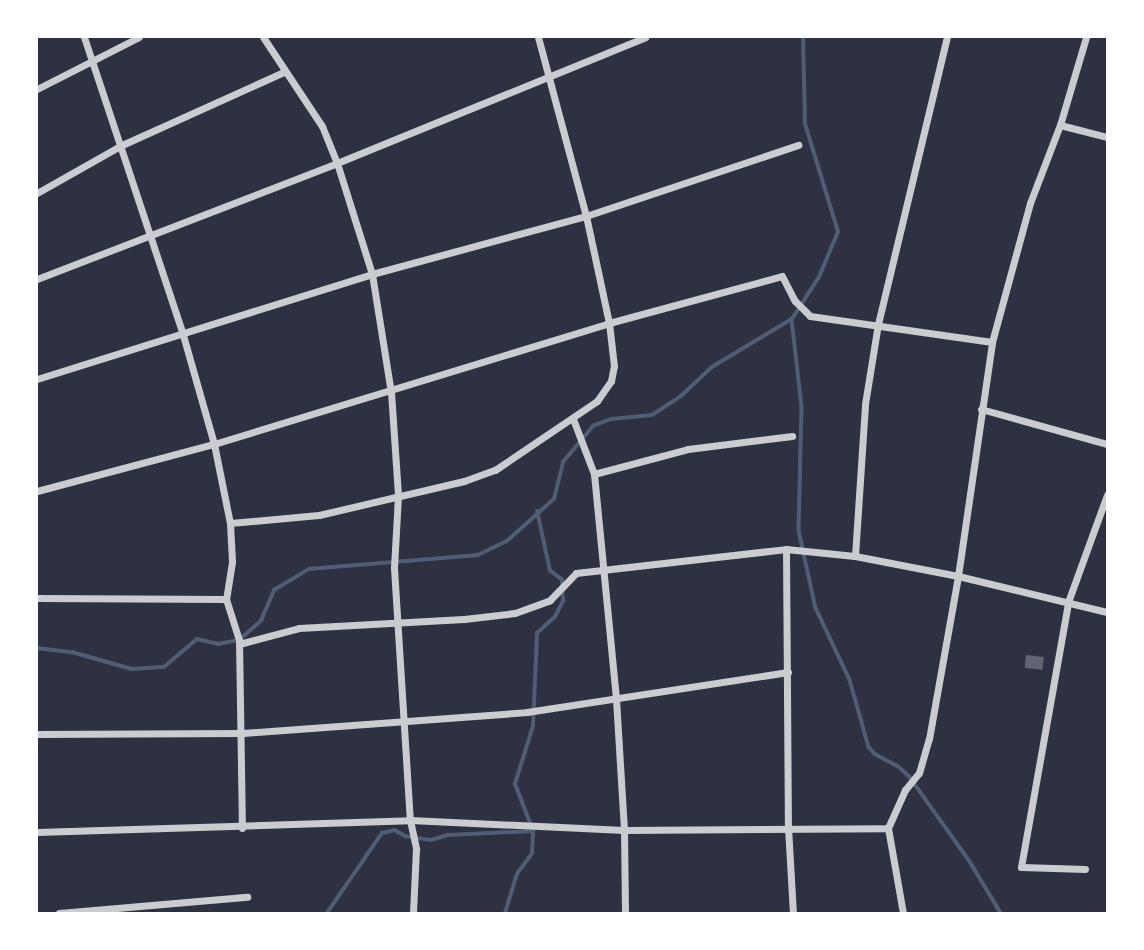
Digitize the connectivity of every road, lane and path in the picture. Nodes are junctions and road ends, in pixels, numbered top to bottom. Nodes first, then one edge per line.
1 (84, 37) edge
2 (139, 37) edge
3 (263, 37) edge
4 (538, 37) edge
5 (645, 37) edge
6 (947, 37) edge
7 (1086, 37) edge
8 (93, 62) junction
9 (284, 72) junction
10 (551, 78) junction
11 (37, 89) edge
12 (1060, 125) junction
13 (1107, 137) edge
14 (122, 145) junction
15 (798, 145) dead end
16 (337, 163) junction
17 (37, 193) edge
18 (586, 216) junction
19 (151, 235) junction
20 (372, 274) junction
21 (37, 279) edge
22 (609, 323) junction
23 (878, 324) junction
24 (183, 335) junction
25 (992, 342) junction
26 (37, 379) edge
27 (391, 392) junction
28 (981, 409) junction
29 (573, 419) junction
30 (792, 436) dead end
31 (214, 444) junction
32 (1107, 444) edge
33 (594, 474) junction
34 (37, 491) edge
35 (1107, 495) edge
36 (398, 496) junction
37 (230, 523) junction
38 (786, 549) junction
39 (855, 556) junction
40 (604, 571) junction
41 (958, 576) junction
42 (37, 598) edge
43 (226, 599) junction
44 (1068, 602) junction
45 (1107, 612) edge
46 (397, 623) junction
47 (239, 644) junction
48 (788, 672) junction
49 (616, 699) junction
50 (405, 722) junction
51 (243, 733) junction
52 (37, 734) edge
53 (410, 820) junction
54 (788, 827) junction
55 (242, 828) junction
56 (888, 828) junction
57 (624, 830) junction
58 (37, 832) edge
59 (1085, 869) dead end
60 (247, 897) dead end
61 (59, 913) edge
62 (413, 913) edge
63 (625, 913) edge
64 (793, 913) edge
65 (903, 913) edge

1 - 8 street
2 - 8 street
3 - 9 street
4 - 10 street
5 - 10 street
6 - 23 street
7 - 12 street
8 - 11 street
8 - 14 street
9 - 14 street
9 - 16 street
10 - 16 street
10 - 18 street
12 - 13 street
12 - 25 street
14 - 17 street
14 - 19 street
15 - 18 street
16 - 19 street
16 - 20 street
18 - 20 street
18 - 22 street
19 - 21 street
19 - 24 street
20 - 24 street
20 - 27 street
22 - 23 street
22 - 27 street
22 - 29 street
23 - 25 street
23 - 39 street
24 - 26 street
24 - 31 street
25 - 28 street
27 - 31 street
27 - 36 street
28 - 32 street
28 - 41 street
29 - 33 street
29 - 36 street
30 - 33 street
31 - 34 street
31 - 37 street
33 - 40 street
35 - 44 street
36 - 37 street
36 - 46 street
37 - 43 street
38 - 39 street
38 - 40 street
38 - 48 street
39 - 41 street
40 - 46 street
40 - 49 street
41 - 44 street
41 - 56 street
42 - 43 street
43 - 47 street
44 - 45 street
44 - 59 street
46 - 47 street
46 - 50 street
47 - 51 street
48 - 49 street
48 - 54 street
49 - 50 street
49 - 57 street
50 - 51 street
50 - 53 street
51 - 52 street
51 - 55 street
53 - 55 street
53 - 57 street
53 - 62 street
54 - 56 street
54 - 57 street
54 - 64 street
55 - 58 street
56 - 65 street
57 - 63 street
60 - 61 street

